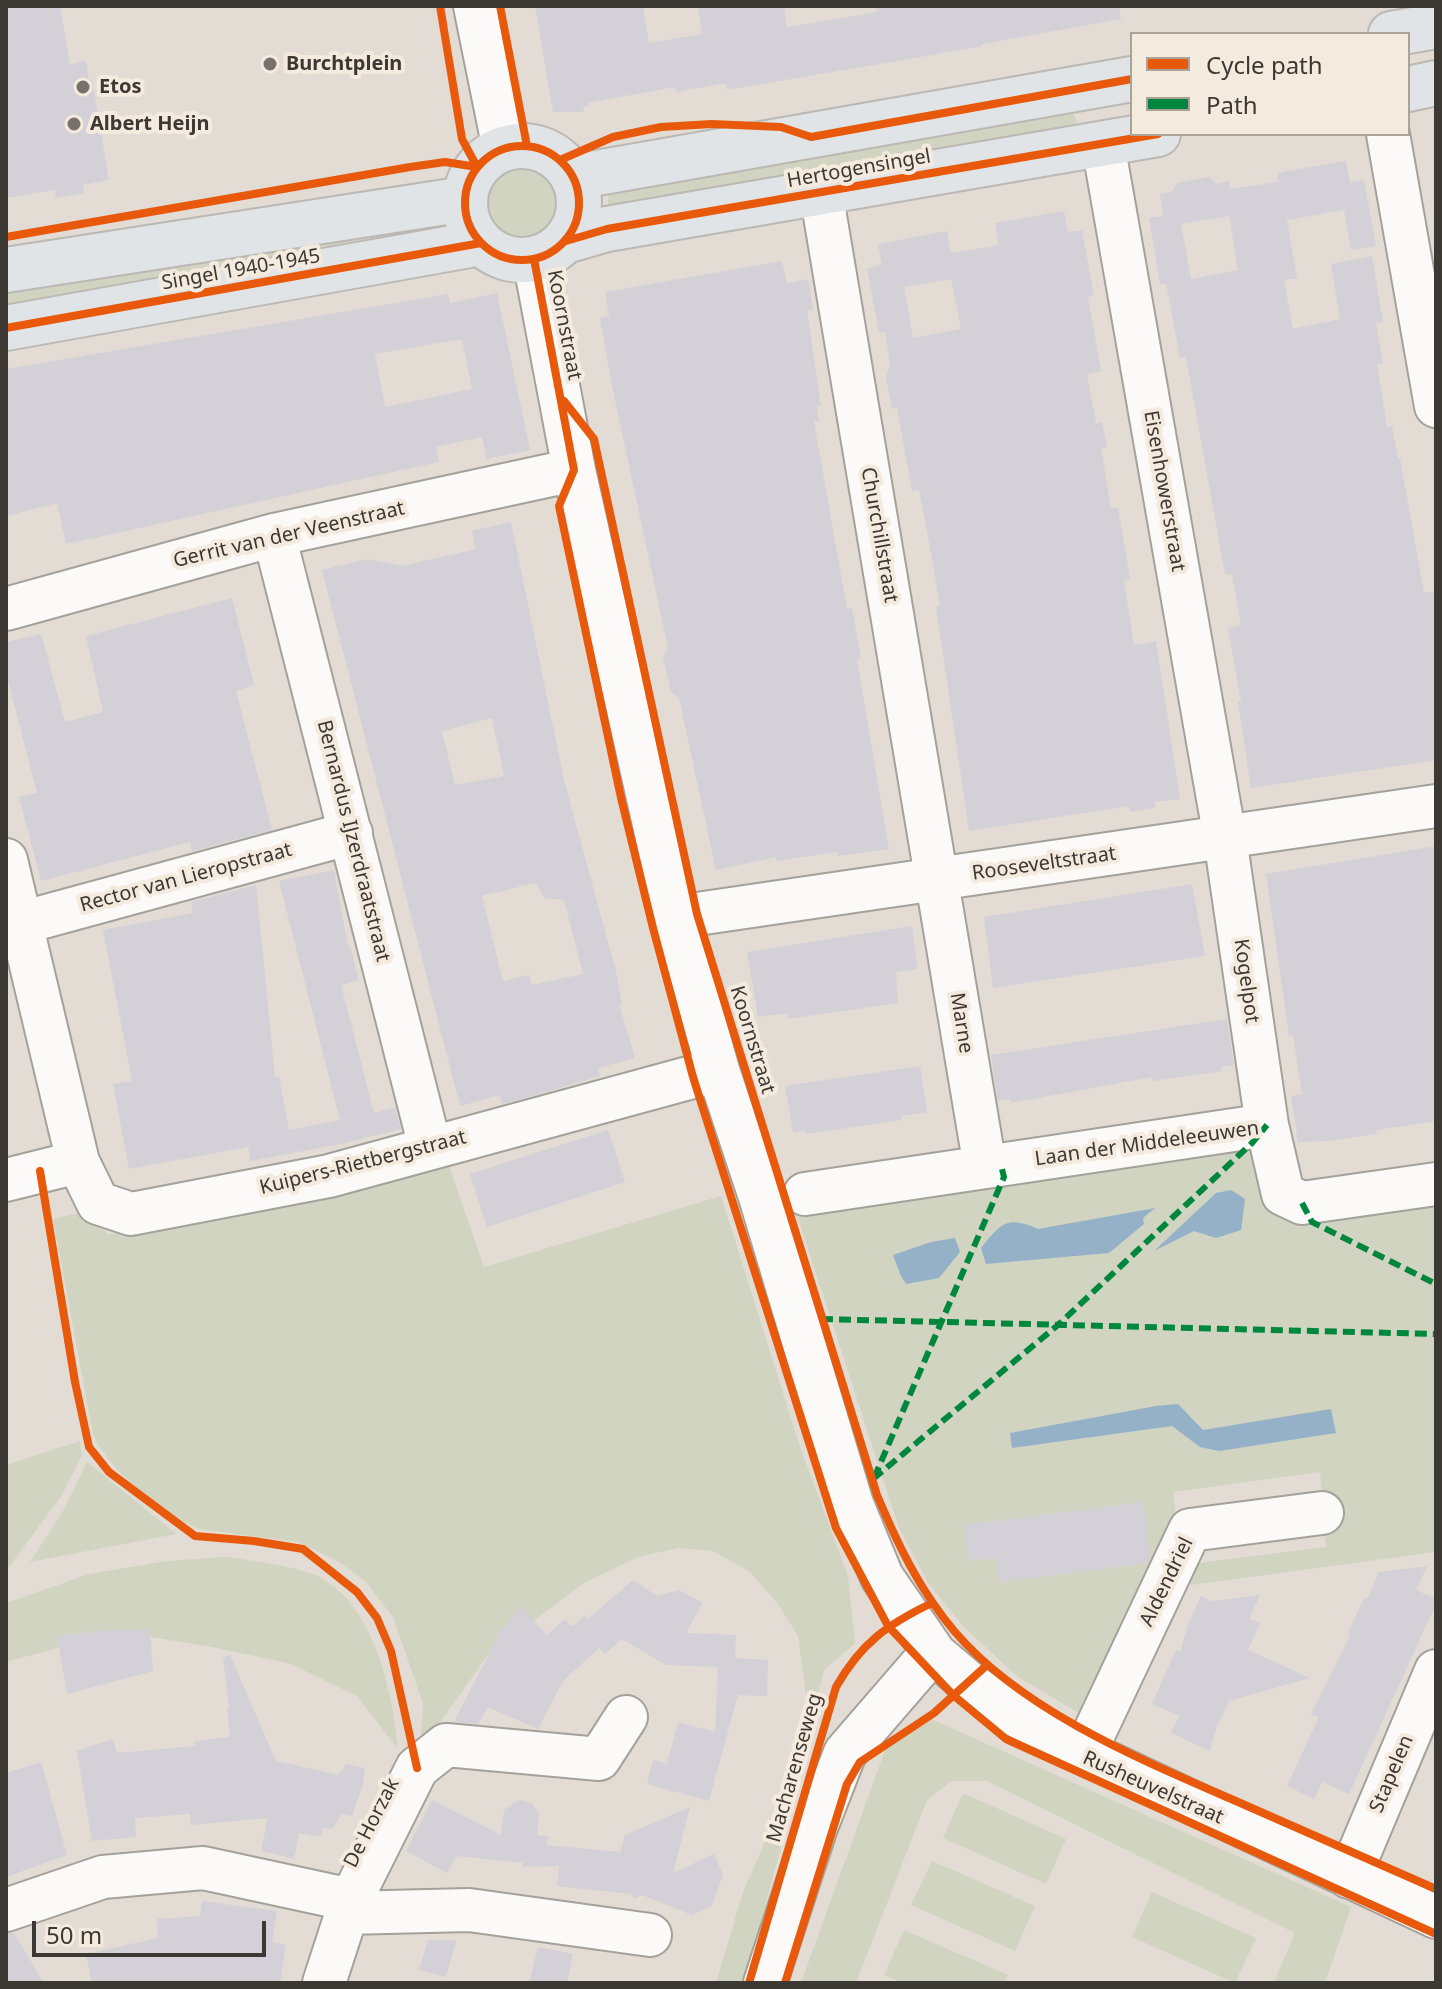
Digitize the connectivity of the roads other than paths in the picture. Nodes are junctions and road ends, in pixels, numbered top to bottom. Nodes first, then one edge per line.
1 (475, 6) edge
2 (1436, 26) edge
3 (1402, 32) edge
4 (1130, 79) edge
5 (1436, 83) edge
6 (1410, 89) edge
7 (1147, 136) edge
8 (1388, 136) edge
9 (1103, 144) junction
10 (504, 149) junction
11 (574, 177) junction
12 (821, 192) junction
13 (465, 199) junction
14 (481, 243) junction
15 (550, 250) junction
16 (6, 270) edge
17 (6, 328) edge
18 (1436, 406) edge
19 (574, 470) junction
20 (274, 535) junction
21 (6, 609) edge
22 (1436, 806) edge
23 (351, 833) junction
24 (1225, 838) junction
25 (6, 860) edge
26 (938, 879) junction
27 (676, 922) junction
28 (21, 923) junction
29 (718, 1070) junction
30 (1267, 1125) junction
31 (430, 1147) junction
32 (78, 1162) junction
33 (985, 1167) junction
34 (6, 1180) edge
35 (1436, 1184) edge
36 (805, 1194) dead end
37 (1322, 1513) dead end
38 (935, 1654) junction
39 (1436, 1671) edge
40 (626, 1717) dead end
41 (1085, 1752) junction
42 (1349, 1877) junction
43 (348, 1906) junction
44 (6, 1910) edge
45 (1436, 1917) edge
46 (650, 1935) dead end
47 (324, 1983) edge
48 (765, 1983) edge

1 - 10 street
2 - 3 main road
4 - 11 main road, Hertogensingel
5 - 6 main road
7 - 9 main road, Hertogensingel
8 - 18 street
9 - 12 main road, Hertogensingel
9 - 24 street, Eisenhowerstraat
10 - 11 main road
10 - 13 main road
11 - 15 main road
12 - 15 main road, Hertogensingel
12 - 26 street, Churchillstraat
13 - 14 main road
13 - 16 main road, Singel 1940-1945
14 - 15 main road
14 - 17 main road, Singel 1940-1945
15 - 19 street, Koornstraat
19 - 20 street, Gerrit van der Veenstraat
19 - 27 street, Koornstraat
20 - 21 street, Gerrit van der Veenstraat
20 - 23 street, Bernardus IJzerdraatstraat
22 - 24 street, Rooseveltstraat
23 - 28 street, Rector van Lieropstraat
23 - 31 street, Bernardus IJzerdraatstraat
24 - 26 street, Rooseveltstraat
24 - 30 street, Kogelpot
25 - 28 street, Kuipers-Rietbergstraat
26 - 27 street, Rooseveltstraat
26 - 33 street, Marne
27 - 29 street, Koornstraat
28 - 32 street, Kuipers-Rietbergstraat
29 - 31 street, Kuipers-Rietbergstraat
29 - 38 street, Koornstraat
30 - 33 street, Laan der Middeleeuwen
30 - 35 street, Laan der Middeleeuwen
31 - 32 street, Kuipers-Rietbergstraat
32 - 34 street
33 - 36 street, Laan der Middeleeuwen
37 - 41 street, Aldendriel
38 - 41 street, Rusheuvelstraat
38 - 48 street, Macharenseweg
39 - 42 street, Stapelen
40 - 43 street, De Horzak
41 - 42 street, Rusheuvelstraat
42 - 45 street, Rusheuvelstraat
43 - 44 street
43 - 46 street
43 - 47 street, De Horzak

